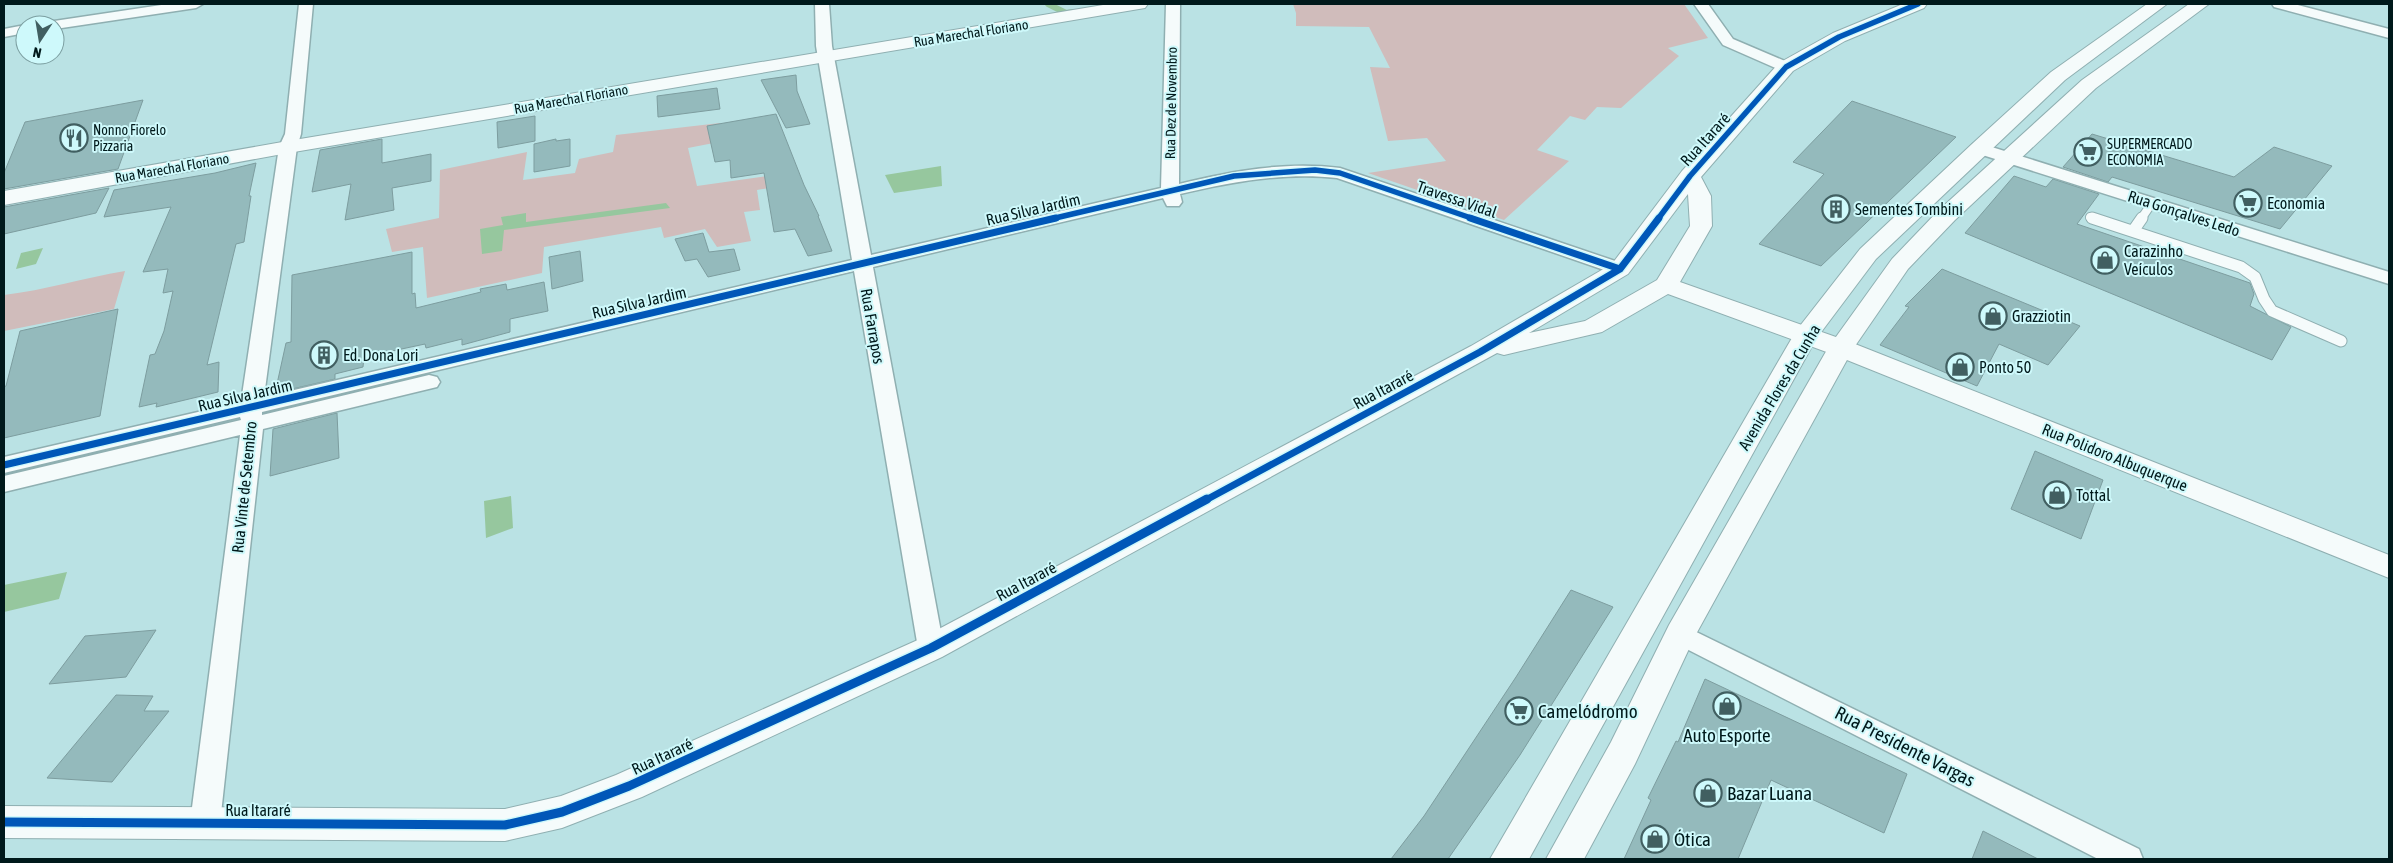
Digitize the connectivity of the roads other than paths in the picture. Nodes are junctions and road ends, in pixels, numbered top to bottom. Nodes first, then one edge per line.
1 (196, 4) edge
2 (306, 4) edge
3 (822, 4) edge
4 (1089, 4) edge
5 (1139, 4) edge
6 (1173, 4) edge
7 (1701, 4) edge
8 (1918, 4) edge
9 (2158, 4) edge
10 (2200, 4) edge
11 (2279, 4) edge
12 (65, 23) edge
13 (2389, 34) edge
14 (825, 51) junction
15 (1786, 67) junction
16 (2058, 76) junction
17 (2089, 84) junction
18 (291, 141) junction
19 (1978, 148) junction
20 (2009, 157) junction
21 (1282, 172) joint
22 (1690, 176) junction
23 (10, 191) edge
24 (1171, 196) junction
25 (2152, 202) junction
26 (2090, 217) dead end
27 (2133, 231) junction
28 (1620, 269) junction
29 (863, 270) junction
30 (2389, 278) edge
31 (1666, 285) junction
32 (1805, 337) junction
33 (2340, 341) dead end
34 (1841, 348) junction
35 (1480, 352) junction
36 (252, 416) junction
37 (11, 473) edge
38 (2389, 567) edge
39 (1680, 634) junction
40 (931, 648) junction
41 (4, 822) edge
42 (205, 823) junction
43 (1509, 859) edge
44 (1566, 859) edge
45 (2128, 859) edge

1 - 12 street
2 - 18 street, Rua Vinte de Setembro
3 - 14 street, Rua Farrapos
4 - 14 street, Rua Marechal Floriano
5 - 14 street, Rua Marechal Floriano
6 - 24 street, Rua Dez de Novembro
7 - 15 street
8 - 15 street, Rua Itararé
9 - 16 street, Avenida Flores da Cunha
10 - 17 street, Avenida Flores da Cunha
11 - 13 street
14 - 18 street, Rua Marechal Floriano
14 - 29 street, Rua Farrapos
15 - 22 street, Rua Itararé
16 - 17 street
16 - 19 street, Avenida Flores da Cunha
17 - 20 street, Avenida Flores da Cunha
18 - 23 street, Rua Marechal Floriano
18 - 36 street, Rua Vinte de Setembro
19 - 20 street, Rua Gonçalves Ledo
19 - 32 street, Avenida Flores da Cunha
20 - 25 street, Rua Gonçalves Ledo
20 - 34 street, Avenida Flores da Cunha
21 - 24 street, Rua Silva Jardim
21 - 28 street, Travessa Vidal
22 - 28 street, Rua Itararé
22 - 31 street
24 - 29 street, Rua Silva Jardim
25 - 27 lane
25 - 30 street, Rua Gonçalves Ledo
26 - 27 lane
27 - 33 lane
28 - 35 street, Rua Itararé
29 - 36 street, Rua Silva Jardim
29 - 40 street, Rua Farrapos
31 - 32 street
31 - 35 street
32 - 34 street
32 - 43 street, Avenida Flores da Cunha
34 - 38 street, Rua Polidoro Albuquerque
34 - 39 street, Avenida Flores da Cunha
35 - 40 street, Rua Itararé
36 - 37 street, Rua Silva Jardim
36 - 42 street, Rua Vinte de Setembro
39 - 44 street, Avenida Flores da Cunha
39 - 45 street, Rua Presidente Vargas
40 - 42 street, Rua Itararé
41 - 42 street, Rua Itararé

